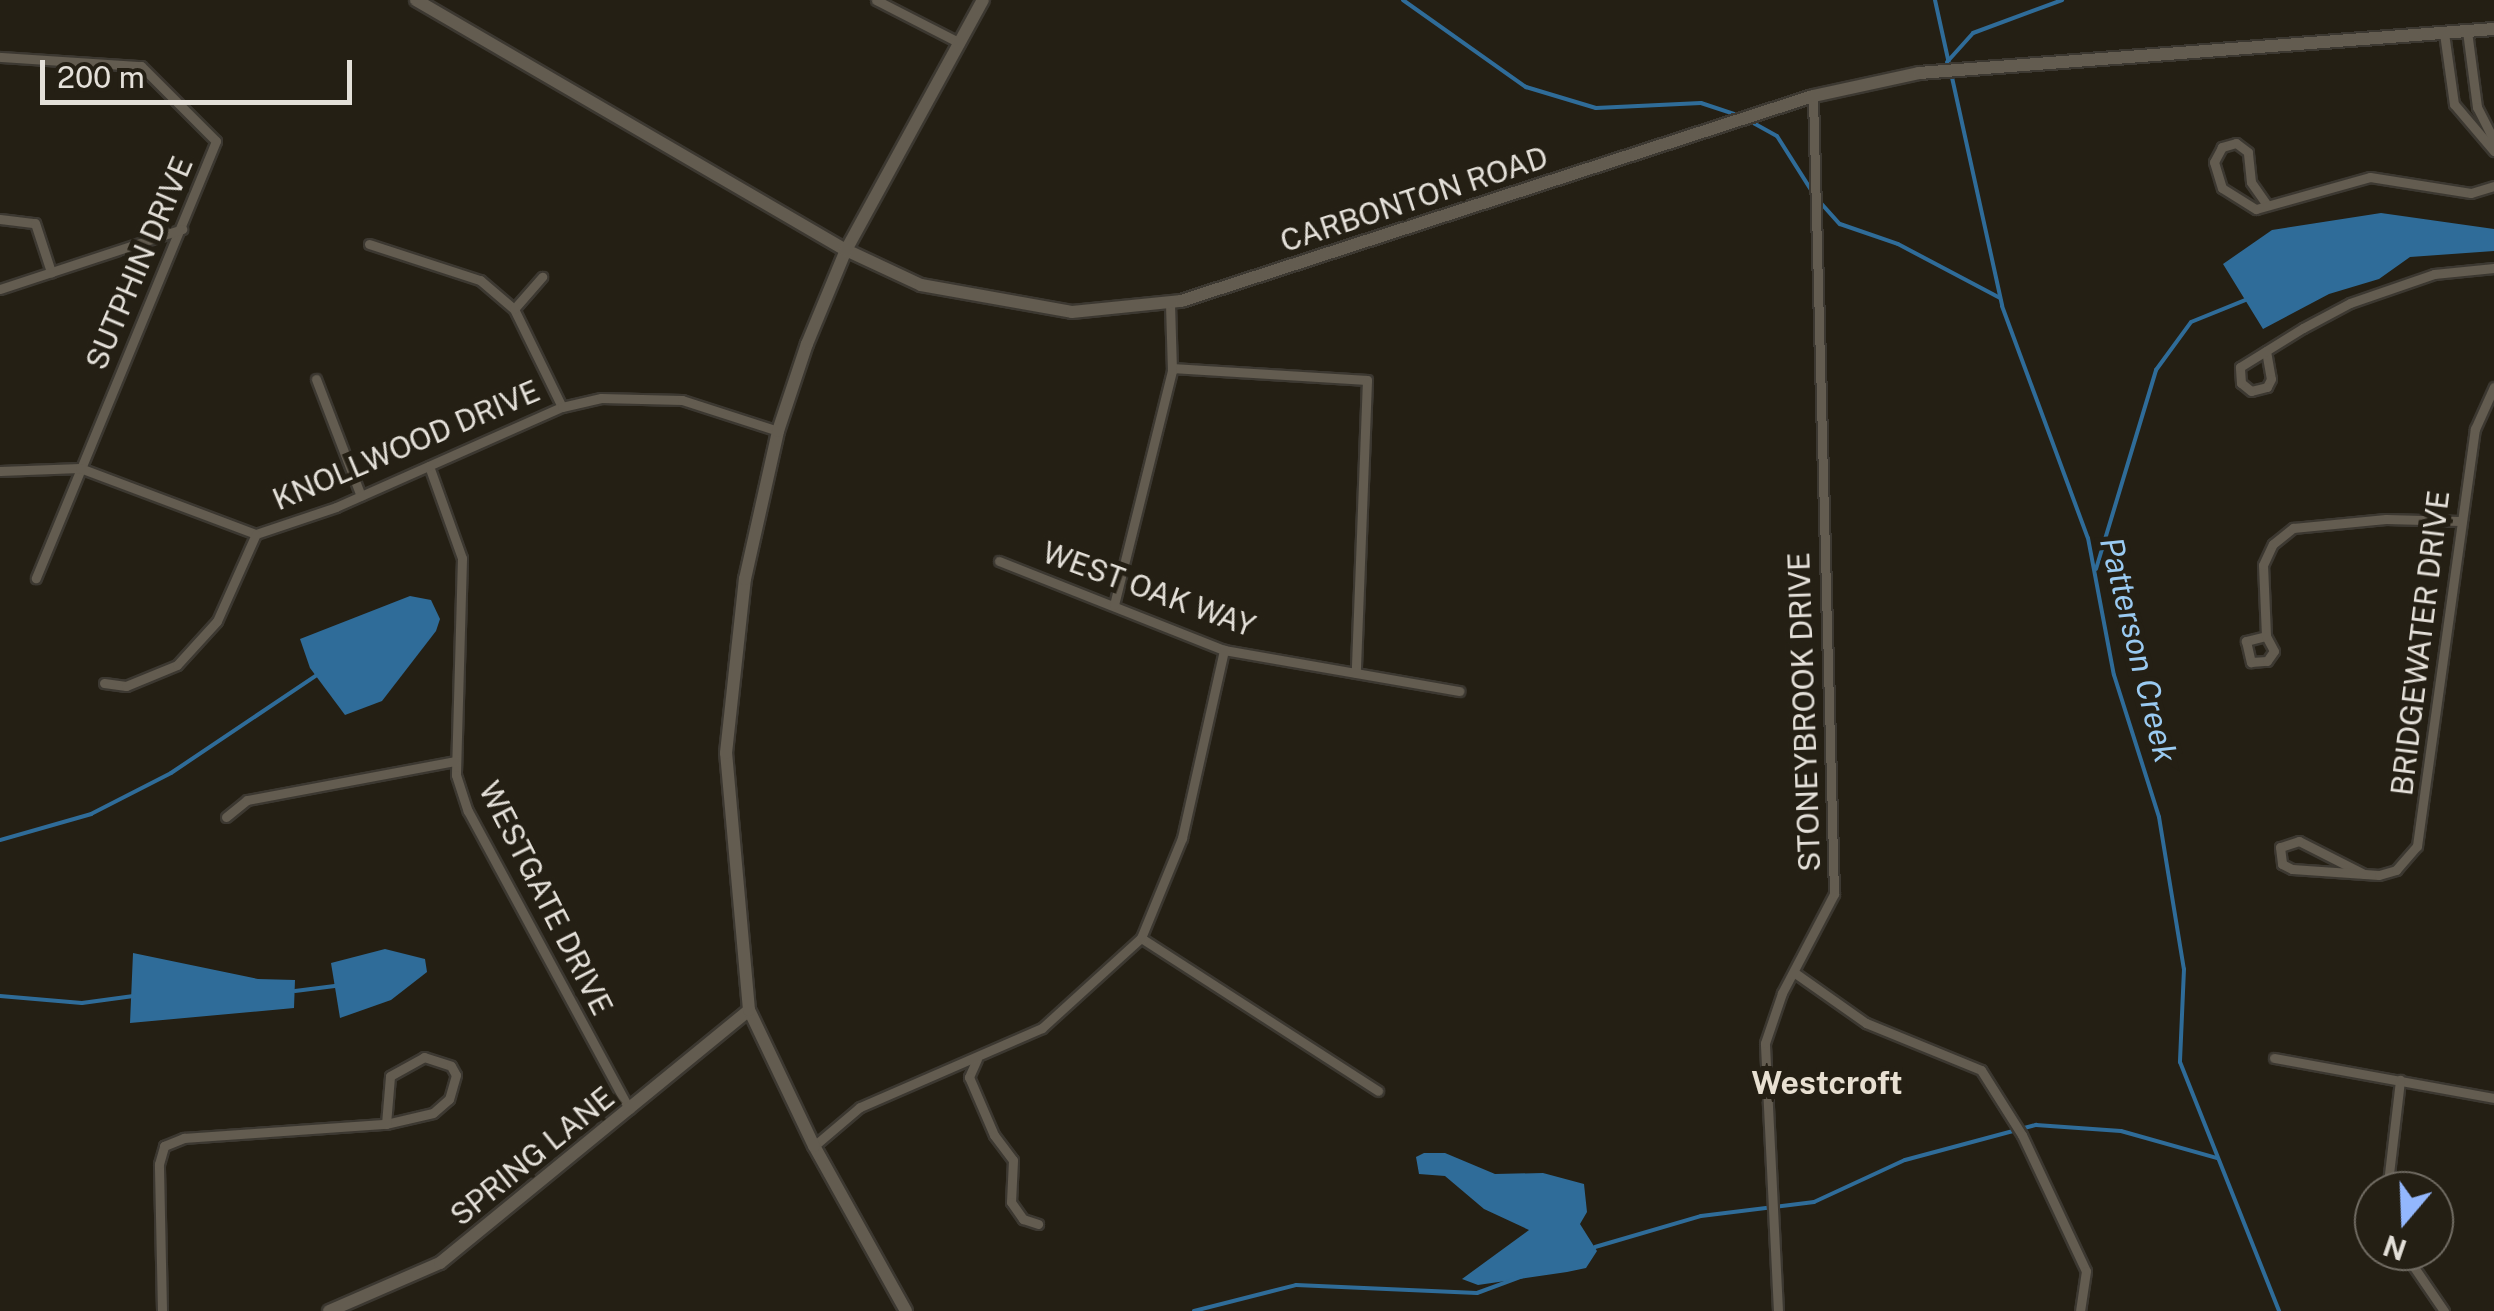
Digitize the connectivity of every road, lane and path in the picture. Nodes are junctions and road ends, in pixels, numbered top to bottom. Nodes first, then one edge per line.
1 (416, 0) edge
2 (876, 0) edge
3 (983, 0) edge
4 (2494, 29) edge
5 (2467, 31) junction
6 (2444, 33) junction
7 (960, 43) junction
8 (0, 56) edge
9 (1812, 96) junction
10 (2477, 107) junction
11 (2461, 116) junction
12 (2494, 141) edge
13 (2494, 151) edge
14 (2494, 186) edge
15 (2267, 205) junction
16 (0, 219) edge
17 (182, 229) junction
18 (369, 244) dead end
19 (846, 250) junction
20 (2494, 268) edge
21 (51, 272) junction
22 (542, 277) dead end
23 (0, 288) edge
24 (1170, 302) junction
25 (514, 309) junction
26 (2266, 352) junction
27 (1172, 368) junction
28 (316, 378) dead end
29 (2494, 387) edge
30 (562, 407) junction
31 (778, 431) junction
32 (429, 466) junction
33 (80, 468) junction
34 (0, 472) edge
35 (361, 496) junction
36 (2460, 522) junction
37 (256, 534) junction
38 (999, 561) dead end
39 (36, 578) dead end
40 (1114, 604) junction
41 (2266, 636) dead end
42 (1224, 650) junction
43 (1356, 673) junction
44 (104, 683) dead end
45 (1459, 690) dead end
46 (455, 760) junction
47 (226, 817) dead end
48 (2364, 874) junction
49 (1141, 938) junction
50 (1795, 973) junction
51 (749, 1010) junction
52 (2274, 1058) dead end
53 (977, 1059) junction
54 (2400, 1080) junction
55 (1378, 1091) dead end
56 (2494, 1098) edge
57 (629, 1109) junction
58 (386, 1124) junction
59 (814, 1146) junction
60 (2390, 1171) edge
61 (1038, 1224) dead end
62 (2416, 1271) edge
63 (162, 1311) edge
64 (329, 1311) edge
65 (906, 1311) edge
66 (1778, 1311) edge
67 (2080, 1311) edge
68 (2444, 1311) edge

1 - 19 street, CARBONTON ROAD
2 - 7 street
3 - 7 street
4 - 5 street, CARBONTON ROAD
5 - 6 street, CARBONTON ROAD
5 - 10 street
6 - 9 street, CARBONTON ROAD
6 - 11 street
7 - 19 street
8 - 17 street, SUTPHIN DRIVE
9 - 24 street, CARBONTON ROAD
9 - 50 street, STONEYBROOK DRIVE
10 - 11 street
10 - 12 street
11 - 13 street
14 - 15 street
15 - 15 street
16 - 21 street
17 - 21 street
17 - 33 street, SUTPHIN DRIVE
18 - 25 street
19 - 24 street, CARBONTON ROAD
19 - 31 street
20 - 26 street
21 - 23 street
22 - 25 street
24 - 27 street
25 - 30 street
26 - 26 street
27 - 40 street
27 - 43 street
28 - 35 street
29 - 36 street, BRIDGEWATER DRIVE
30 - 31 street, KNOLLWOOD DRIVE
30 - 32 street, KNOLLWOOD DRIVE
31 - 51 street
32 - 35 street, KNOLLWOOD DRIVE
32 - 46 street, WESTGATE DRIVE
33 - 34 street, KNOLLWOOD DRIVE
33 - 37 street, KNOLLWOOD DRIVE
33 - 39 street, SUTPHIN DRIVE
35 - 37 street, KNOLLWOOD DRIVE
36 - 41 street
36 - 48 street, BRIDGEWATER DRIVE
37 - 44 street
38 - 40 street, WEST OAK WAY
40 - 42 street, WEST OAK WAY
42 - 43 street, WEST OAK WAY
42 - 49 street
43 - 45 street, WEST OAK WAY
46 - 47 street
46 - 57 street, WESTGATE DRIVE
48 - 48 street, BRIDGEWATER DRIVE
49 - 53 street
49 - 55 street
50 - 66 street, STONEYBROOK DRIVE
50 - 67 street
51 - 57 street, SPRING LANE
51 - 59 street
52 - 54 street
53 - 59 street
53 - 61 street
54 - 56 street
54 - 60 street
57 - 64 street, SPRING LANE
58 - 58 street
58 - 63 street
59 - 65 street
62 - 68 street

